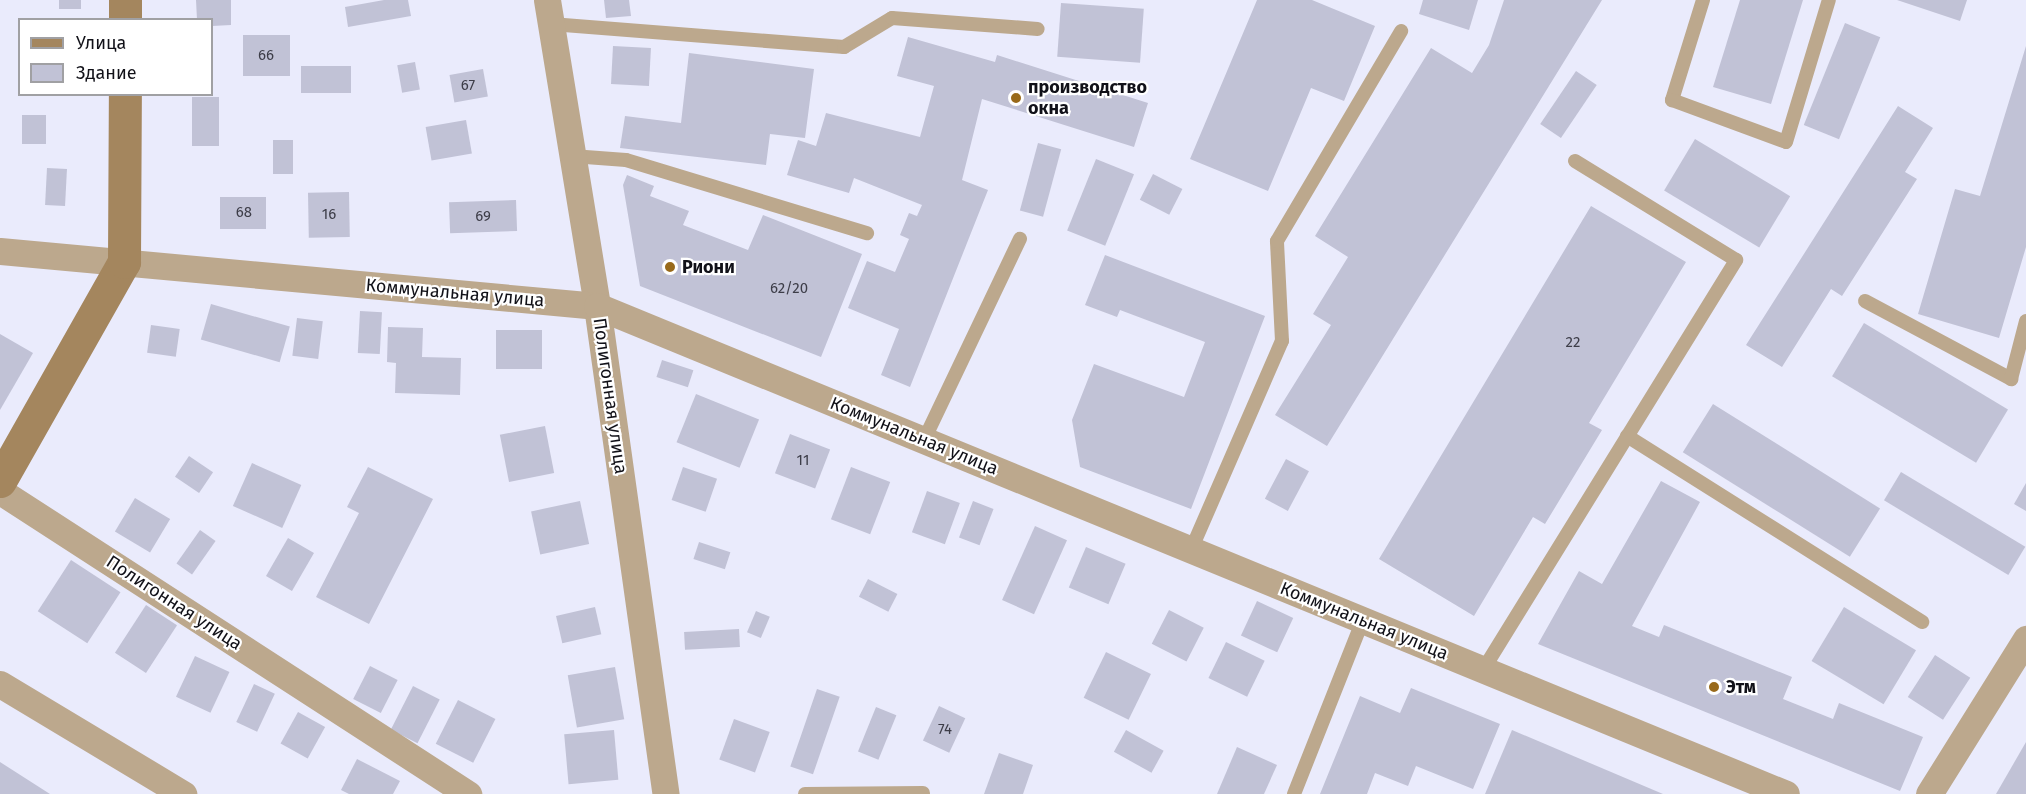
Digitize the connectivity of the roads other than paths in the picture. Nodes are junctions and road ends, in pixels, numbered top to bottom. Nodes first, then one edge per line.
1 (125, 0) edge
2 (1703, 0) edge
3 (1829, 0) edge
4 (549, 12) edge
5 (125, 18) edge
6 (1038, 29) dead end
7 (1401, 31) dead end
8 (125, 96) edge
9 (572, 156) junction
10 (1575, 161) dead end
11 (867, 232) dead end
12 (1020, 239) dead end
13 (0, 251) edge
14 (124, 262) junction
15 (1865, 301) dead end
16 (597, 306) junction
17 (2026, 321) edge
18 (1628, 436) junction
19 (924, 440) junction
20 (0, 481) edge
21 (0, 491) edge
22 (1191, 550) junction
23 (1363, 620) junction
24 (1922, 622) dead end
25 (2026, 639) edge
26 (1483, 670) junction
27 (0, 684) edge
28 (923, 793) edge
29 (183, 794) edge
30 (468, 794) edge
31 (666, 794) edge
32 (805, 794) edge
33 (1294, 794) edge
34 (1786, 794) edge
35 (1929, 794) edge

1 - 5 main road
2 - 3 lane
4 - 6 lane
4 - 9 street, Полигонная улица
7 - 22 lane
8 - 14 main road
9 - 11 lane
9 - 16 street, Полигонная улица
10 - 18 lane
12 - 19 lane
13 - 14 street, Коммунальная улица
14 - 16 street, Коммунальная улица
14 - 20 main road
15 - 17 lane
16 - 19 street, Коммунальная улица
16 - 31 street, Полигонная улица
18 - 24 lane
18 - 26 lane
19 - 22 street, Коммунальная улица
21 - 30 street, Полигонная улица
22 - 23 street, Коммунальная улица
23 - 26 street, Коммунальная улица
23 - 33 lane
25 - 35 street
26 - 34 street, Коммунальная улица
27 - 29 street
28 - 32 lane

